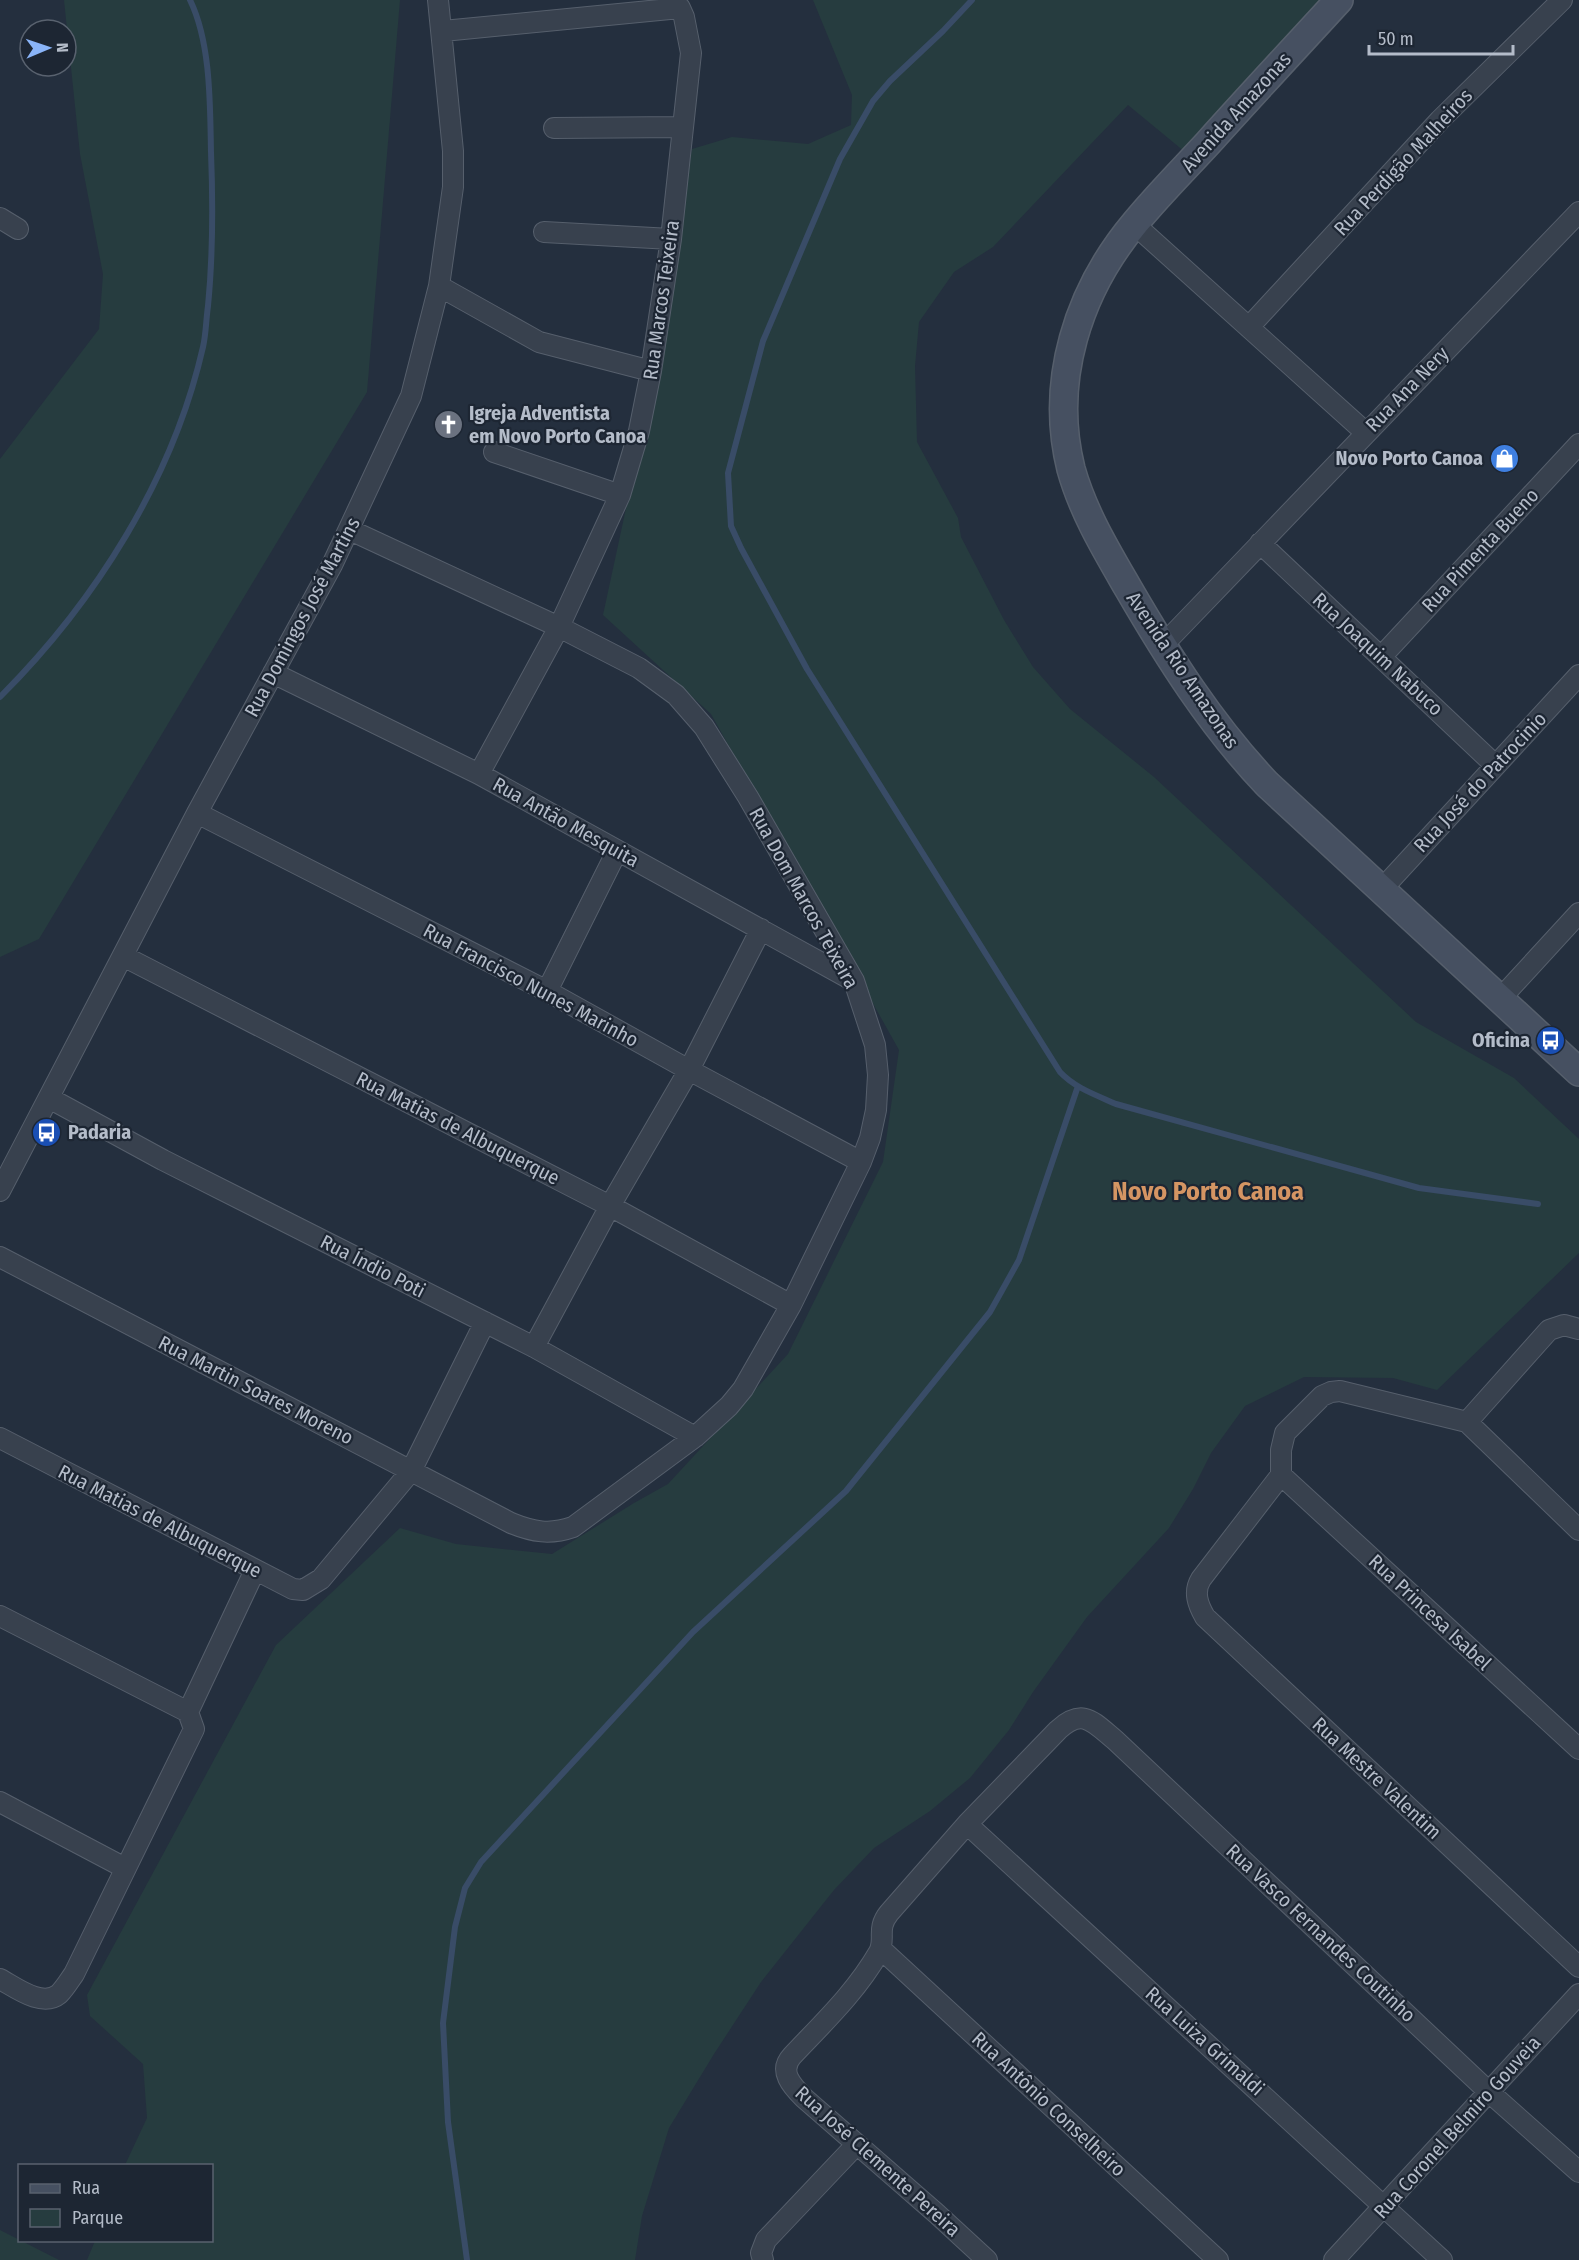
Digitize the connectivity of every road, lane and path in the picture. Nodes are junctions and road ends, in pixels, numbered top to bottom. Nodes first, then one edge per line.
1 (438, 0) edge
2 (1339, 0) edge
3 (1562, 0) edge
4 (443, 31) junction
5 (682, 127) junction
6 (554, 128) dead end
7 (1579, 213) edge
8 (0, 218) edge
9 (1134, 224) junction
10 (18, 229) dead end
11 (544, 232) dead end
12 (671, 239) junction
13 (439, 286) junction
14 (1249, 327) junction
15 (651, 371) junction
16 (1365, 432) junction
17 (1579, 444) edge
18 (494, 452) dead end
19 (620, 495) junction
20 (350, 530) junction
21 (1260, 543) junction
22 (559, 627) junction
23 (1162, 646) junction
24 (1381, 657) junction
25 (273, 673) junction
26 (1579, 675) edge
27 (1495, 765) junction
28 (479, 774) junction
29 (197, 813) junction
30 (617, 850) junction
31 (1382, 889) junction
32 (1579, 913) edge
33 (760, 929) junction
34 (123, 956) junction
35 (854, 981) junction
36 (547, 991) junction
37 (1500, 999) junction
38 (689, 1070) junction
39 (1579, 1072) edge
40 (49, 1098) junction
41 (861, 1162) junction
42 (5, 1168) edge
43 (0, 1191) edge
44 (610, 1206) junction
45 (0, 1257) edge
46 (791, 1305) junction
47 (485, 1322) junction
48 (1579, 1329) edge
49 (534, 1347) junction
50 (1467, 1422) junction
51 (695, 1437) junction
52 (0, 1438) edge
53 (411, 1471) junction
54 (1281, 1475) junction
55 (511, 1523) joint
56 (1579, 1530) edge
57 (255, 1570) junction
58 (0, 1616) edge
59 (188, 1712) junction
60 (1579, 1749) edge
61 (0, 1802) edge
62 (968, 1824) junction
63 (125, 1868) junction
64 (881, 1949) junction
65 (1579, 1967) edge
66 (0, 1979) edge
67 (1579, 1994) edge
68 (1489, 2092) junction
69 (857, 2144) junction
70 (1579, 2172) edge
71 (1385, 2206) junction
72 (763, 2260) edge
73 (987, 2260) edge
74 (1218, 2260) edge
75 (1334, 2260) edge
76 (1442, 2260) edge

1 - 4 street, Rua Domingos José Martins
2 - 9 street, Avenida Amazonas
3 - 14 street, Rua Perdigão Malheiros
4 - 5 street, Rua Marcos Teixeira
4 - 13 street, Rua Domingos José Martins
5 - 6 street
5 - 12 street, Rua Marcos Teixeira
7 - 16 street, Rua Ana Nery
8 - 10 street
9 - 14 street
9 - 23 street, Avenida Rio Amazonas
11 - 12 street
12 - 15 street, Rua Marcos Teixeira
13 - 15 street
13 - 20 street, Rua Domingos José Martins
14 - 16 street
15 - 19 street, Rua Marcos Teixeira
16 - 21 street, Rua Ana Nery
17 - 24 street, Rua Pimenta Bueno
18 - 19 street
19 - 22 street, Rua Marcos Teixeira
20 - 22 street, Rua Dom Marcos Teixeira
20 - 25 street, Rua Domingos José Martins
21 - 23 street, Rua Ana Nery
21 - 24 street, Rua Joaquim Nabuco
22 - 28 street, Rua Marcos Teixeira
22 - 35 street, Rua Dom Marcos Teixeira
23 - 31 street, Avenida Rio Amazonas
24 - 27 street, Rua Joaquim Nabuco
25 - 28 street, Rua Antão Mesquita
25 - 29 street, Rua Domingos José Martins
26 - 27 street, Rua José do Patrocinio
27 - 31 street, Rua José do Patrocinio
28 - 30 street, Rua Antão Mesquita
29 - 34 street, Rua Domingos José Martins
29 - 36 street, Rua Francisco Nunes Marinho
30 - 33 street, Rua Antão Mesquita
30 - 36 street
31 - 37 street, Avenida Rio Amazonas
32 - 37 street
33 - 35 street, Rua Antão Mesquita
33 - 38 street
34 - 40 street, Rua Domingos José Martins
34 - 44 street, Rua Matias de Albuquerque
35 - 41 street, Rua Dom Marcos Teixeira
36 - 38 street, Rua Francisco Nunes Marinho
37 - 39 street, Avenida Rio Amazonas
38 - 41 street, Rua Francisco Nunes Marinho
38 - 44 street
40 - 42 street, Rua Domingos José Martins
40 - 47 street, Rua Índio Poti
41 - 46 street, Rua Dom Marcos Teixeira
42 - 43 street, Rua Domingos José Martins
44 - 46 street, Rua Matias de Albuquerque
44 - 49 street
45 - 53 street, Rua Martin Soares Moreno
46 - 51 street, Rua Dom Marcos Teixeira
47 - 49 street, Rua Índio Poti
47 - 53 street
48 - 50 street
49 - 51 street, Rua Índio Poti
50 - 54 street
50 - 56 street
51 - 55 street, Rua Dom Marcos Teixeira
52 - 57 street, Rua Matias de Albuquerque
53 - 55 street, Rua Martin Soares Moreno
53 - 57 street, Rua Matias de Albuquerque
54 - 60 street, Rua Princesa Isabel
54 - 65 street, Rua Mestre Valentim
57 - 59 street
58 - 59 street
59 - 63 street
61 - 63 street
62 - 64 street
62 - 68 street, Rua Vasco Fernandes Coutinho
62 - 71 street, Rua Luiza Grimaldi
63 - 66 street
64 - 69 street, Rua José Clemente Pereira
64 - 74 street, Rua Antônio Conselheiro
67 - 68 street, Rua Coronel Belmiro Gouveia
68 - 70 street, Rua Vasco Fernandes Coutinho
68 - 71 street, Rua Coronel Belmiro Gouveia
69 - 72 street
69 - 73 street, Rua José Clemente Pereira
71 - 75 street, Rua Coronel Belmiro Gouveia
71 - 76 street, Rua Luiza Grimaldi

